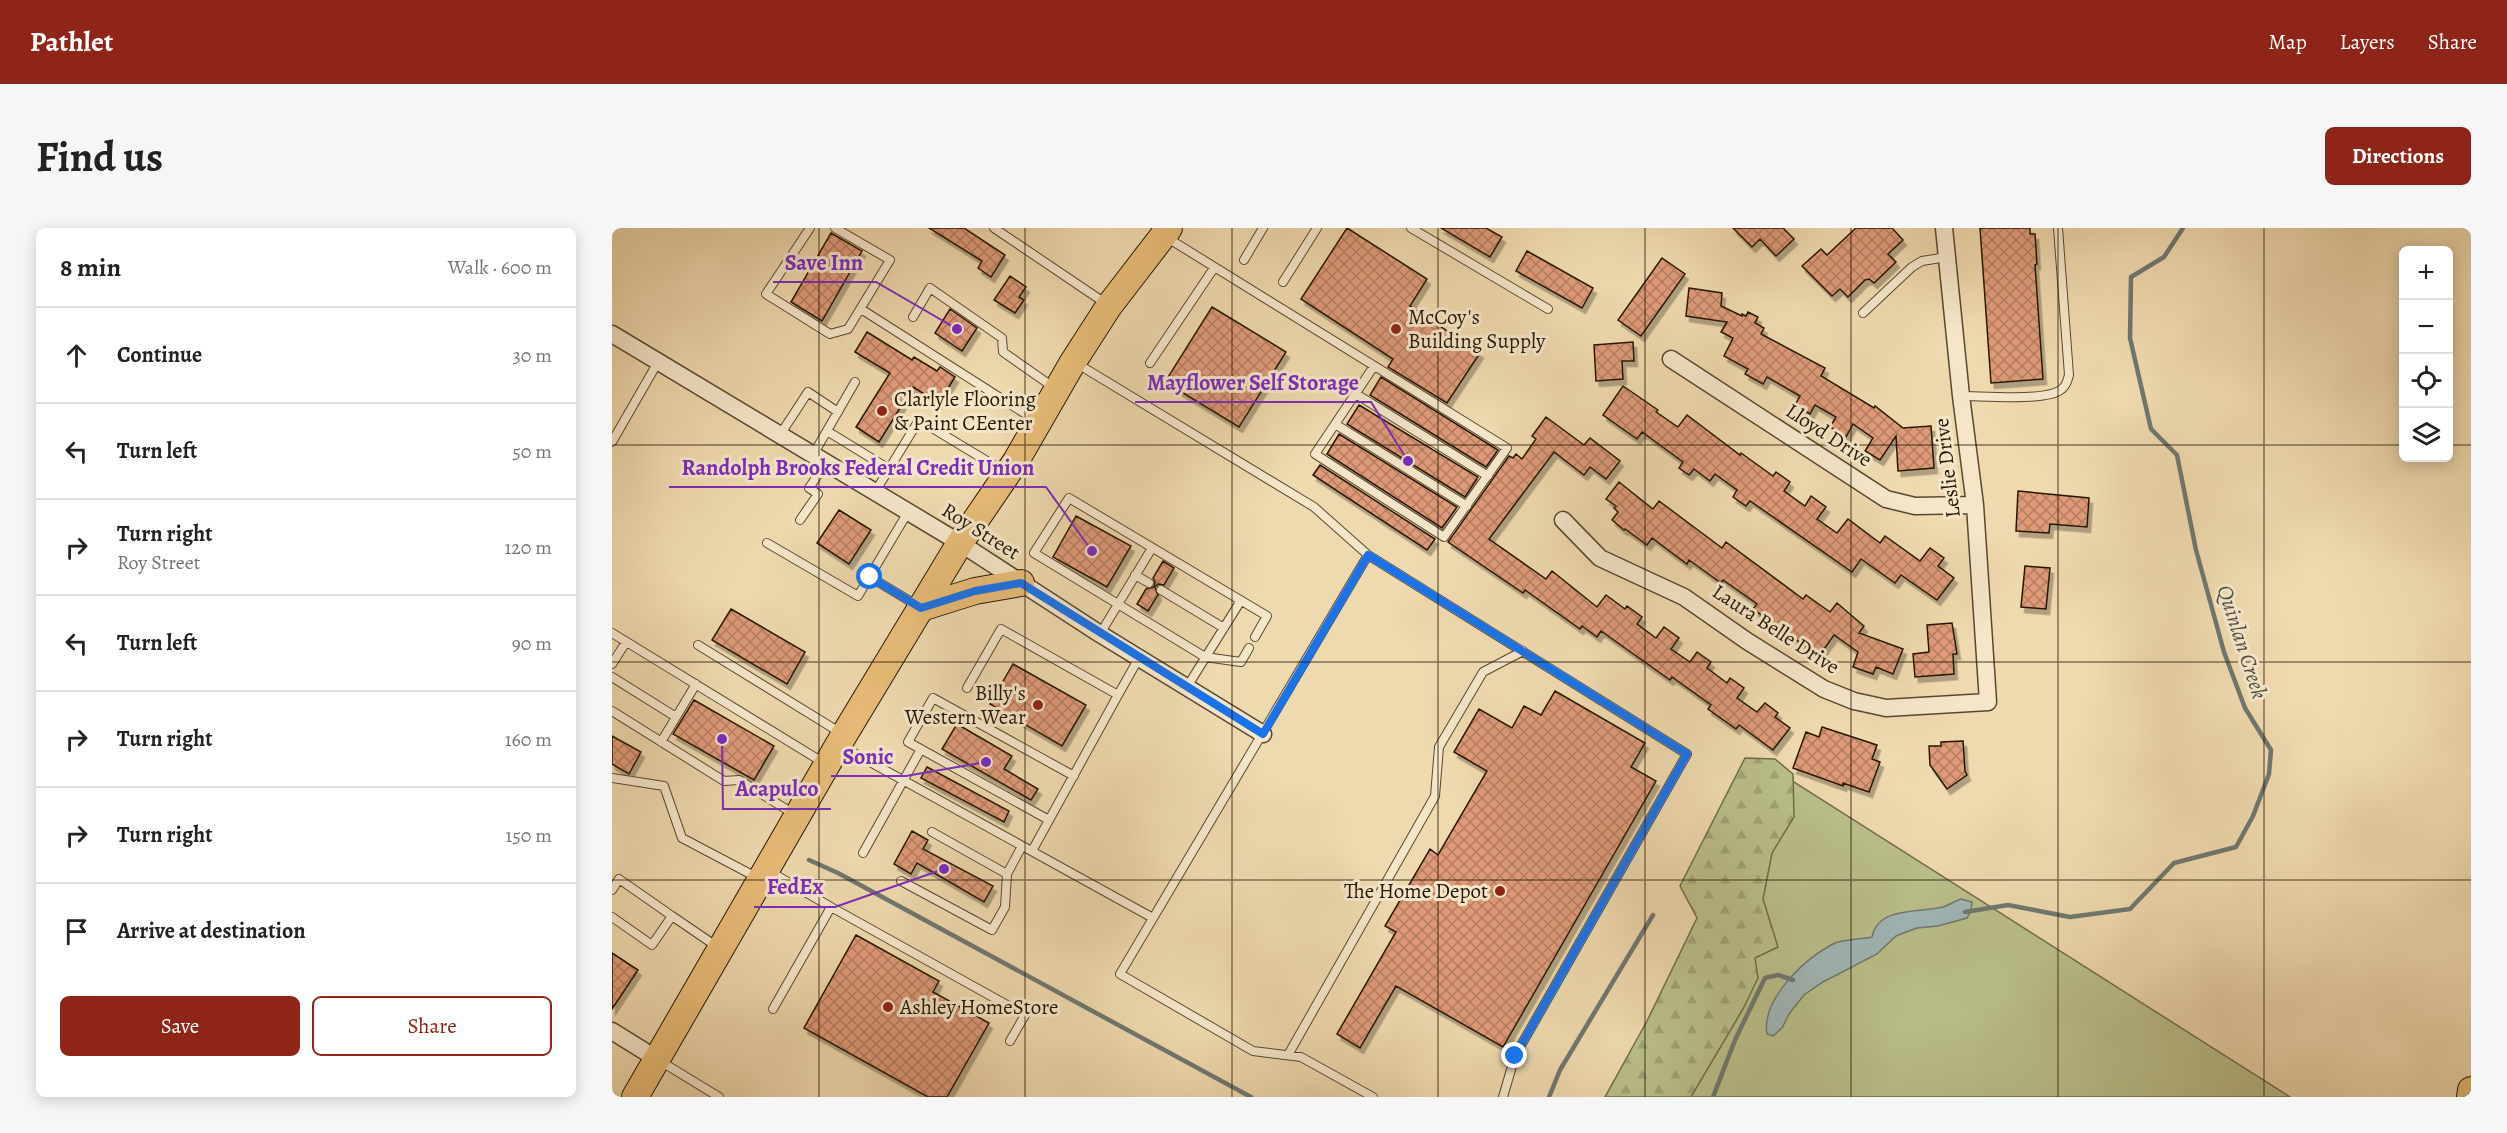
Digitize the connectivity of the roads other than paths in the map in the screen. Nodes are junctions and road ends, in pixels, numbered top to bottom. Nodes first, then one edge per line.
1 (810, 228) edge
2 (835, 228) edge
3 (994, 228) edge
4 (1263, 228) edge
5 (1317, 228) edge
6 (1411, 228) edge
7 (1944, 228) edge
8 (2058, 228) edge
9 (1166, 232) edge
10 (1947, 257) junction
11 (1244, 260) dead end
12 (1214, 268) junction
13 (1283, 282) dead end
14 (1109, 306) junction
15 (861, 309) junction
16 (1548, 309) dead end
17 (1863, 313) dead end
18 (912, 317) dead end
19 (612, 334) edge
20 (1671, 359) dead end
21 (658, 362) junction
22 (1073, 362) junction
23 (1150, 363) dead end
24 (1374, 366) junction
25 (855, 382) dead end
26 (1057, 390) junction
27 (1356, 394) junction
28 (1960, 396) junction
29 (838, 412) junction
30 (1038, 422) junction
31 (1335, 424) junction
32 (827, 431) junction
33 (780, 435) junction
34 (612, 442) edge
35 (819, 459) junction
36 (889, 469) junction
37 (1008, 474) junction
38 (1488, 476) junction
39 (874, 492) junction
40 (1975, 505) junction
41 (1467, 506) junction
42 (908, 512) junction
43 (800, 520) dead end
44 (1563, 520) dead end
45 (767, 543) dead end
46 (960, 543) junction
47 (1152, 548) junction
48 (1368, 555) junction
49 (1136, 575) junction
50 (870, 577) junction
51 (1021, 583) junction
52 (1149, 583) dead end
53 (1161, 590) dead end
54 (1240, 602) junction
55 (1118, 604) junction
56 (921, 608) junction
57 (1224, 628) junction
58 (612, 633) edge
59 (1100, 634) junction
60 (1255, 637) dead end
61 (626, 642) junction
62 (698, 645) dead end
63 (1249, 648) dead end
64 (1523, 651) junction
65 (1205, 657) junction
66 (1139, 658) junction
67 (612, 664) edge
68 (612, 677) edge
69 (696, 684) junction
70 (1187, 687) junction
71 (967, 688) dead end
72 (1118, 694) junction
73 (1988, 702) joint
74 (612, 711) edge
75 (676, 717) junction
76 (1263, 734) junction
77 (661, 742) junction
78 (836, 748) junction
79 (921, 749) junction
80 (1074, 776) junction
81 (612, 778) edge
82 (904, 780) junction
83 (797, 816) junction
84 (1049, 820) junction
85 (932, 832) dead end
86 (1022, 846) junction
87 (1032, 851) junction
88 (863, 853) dead end
89 (1007, 874) junction
90 (764, 875) junction
91 (902, 881) dead end
92 (612, 890) edge
93 (831, 907) junction
94 (672, 916) junction
95 (612, 917) edge
96 (1153, 918) junction
97 (720, 948) junction
98 (773, 1009) dead end
99 (612, 1031) edge
100 (1010, 1041) dead end
101 (1288, 1056) junction
102 (657, 1059) junction
103 (2471, 1090) edge
104 (635, 1097) edge
105 (719, 1097) edge
106 (1373, 1097) edge
107 (1503, 1097) edge
108 (2470, 1097) edge

1 - 15 lane
2 - 15 lane
3 - 14 lane
4 - 11 lane
5 - 13 lane
6 - 16 lane
7 - 10 street, Leslie Drive
8 - 28 lane
9 - 12 lane
9 - 14 main road
10 - 17 lane
10 - 28 street, Leslie Drive
12 - 23 lane
12 - 24 lane
14 - 22 main road
15 - 30 lane
18 - 26 lane
19 - 21 street, Roy Street
20 - 40 street, Lloyd Drive
21 - 33 street, Roy Street
21 - 34 lane
22 - 26 main road
22 - 48 lane
24 - 27 lane
24 - 38 lane
25 - 29 lane
26 - 30 main road
27 - 31 lane
27 - 38 lane
28 - 40 street, Leslie Drive
29 - 32 lane
29 - 33 lane
30 - 37 main road
31 - 41 lane
31 - 41 lane
32 - 35 lane
32 - 36 lane
33 - 35 street, Roy Street
35 - 39 street, Roy Street
35 - 43 lane
36 - 37 lane
36 - 39 lane
37 - 46 main road
38 - 41 lane
39 - 42 street, Roy Street
40 - 73 street, Leslie Drive
42 - 46 street, Roy Street
42 - 50 lane
44 - 73 street, Laura Belle Drive
45 - 50 lane
46 - 51 street, Roy Street
46 - 56 main road
47 - 49 lane
47 - 54 lane
47 - 55 lane
48 - 64 lane
48 - 76 lane
49 - 52 lane
49 - 55 lane
50 - 56 lane
51 - 56 main road
51 - 59 street, Roy Street
53 - 57 lane
54 - 57 lane
54 - 60 lane
55 - 59 lane
55 - 65 lane
56 - 78 main road
57 - 65 lane
58 - 61 lane
59 - 66 street, Roy Street
61 - 67 lane
61 - 69 lane
62 - 78 lane
63 - 65 lane
64 - 101 lane
64 - 107 lane
65 - 70 lane
66 - 70 street, Roy Street
66 - 72 lane
68 - 75 lane
69 - 75 lane
69 - 78 lane
70 - 76 street, Roy Street
71 - 72 lane
72 - 80 lane
74 - 77 lane
75 - 77 lane
76 - 96 lane
77 - 83 lane
78 - 82 lane
78 - 83 main road
79 - 80 lane
79 - 82 lane
79 - 84 lane
80 - 84 lane
81 - 90 lane
82 - 86 lane
82 - 88 lane
83 - 90 main road
84 - 87 lane
85 - 89 lane
86 - 87 lane
86 - 89 lane
87 - 96 lane
89 - 91 lane
90 - 93 lane
90 - 97 main road
92 - 94 lane
93 - 98 lane
93 - 100 lane
94 - 95 lane
94 - 97 lane
96 - 101 lane
97 - 102 main road
99 - 102 street
101 - 106 lane
102 - 104 main road
102 - 105 lane
103 - 108 main road

